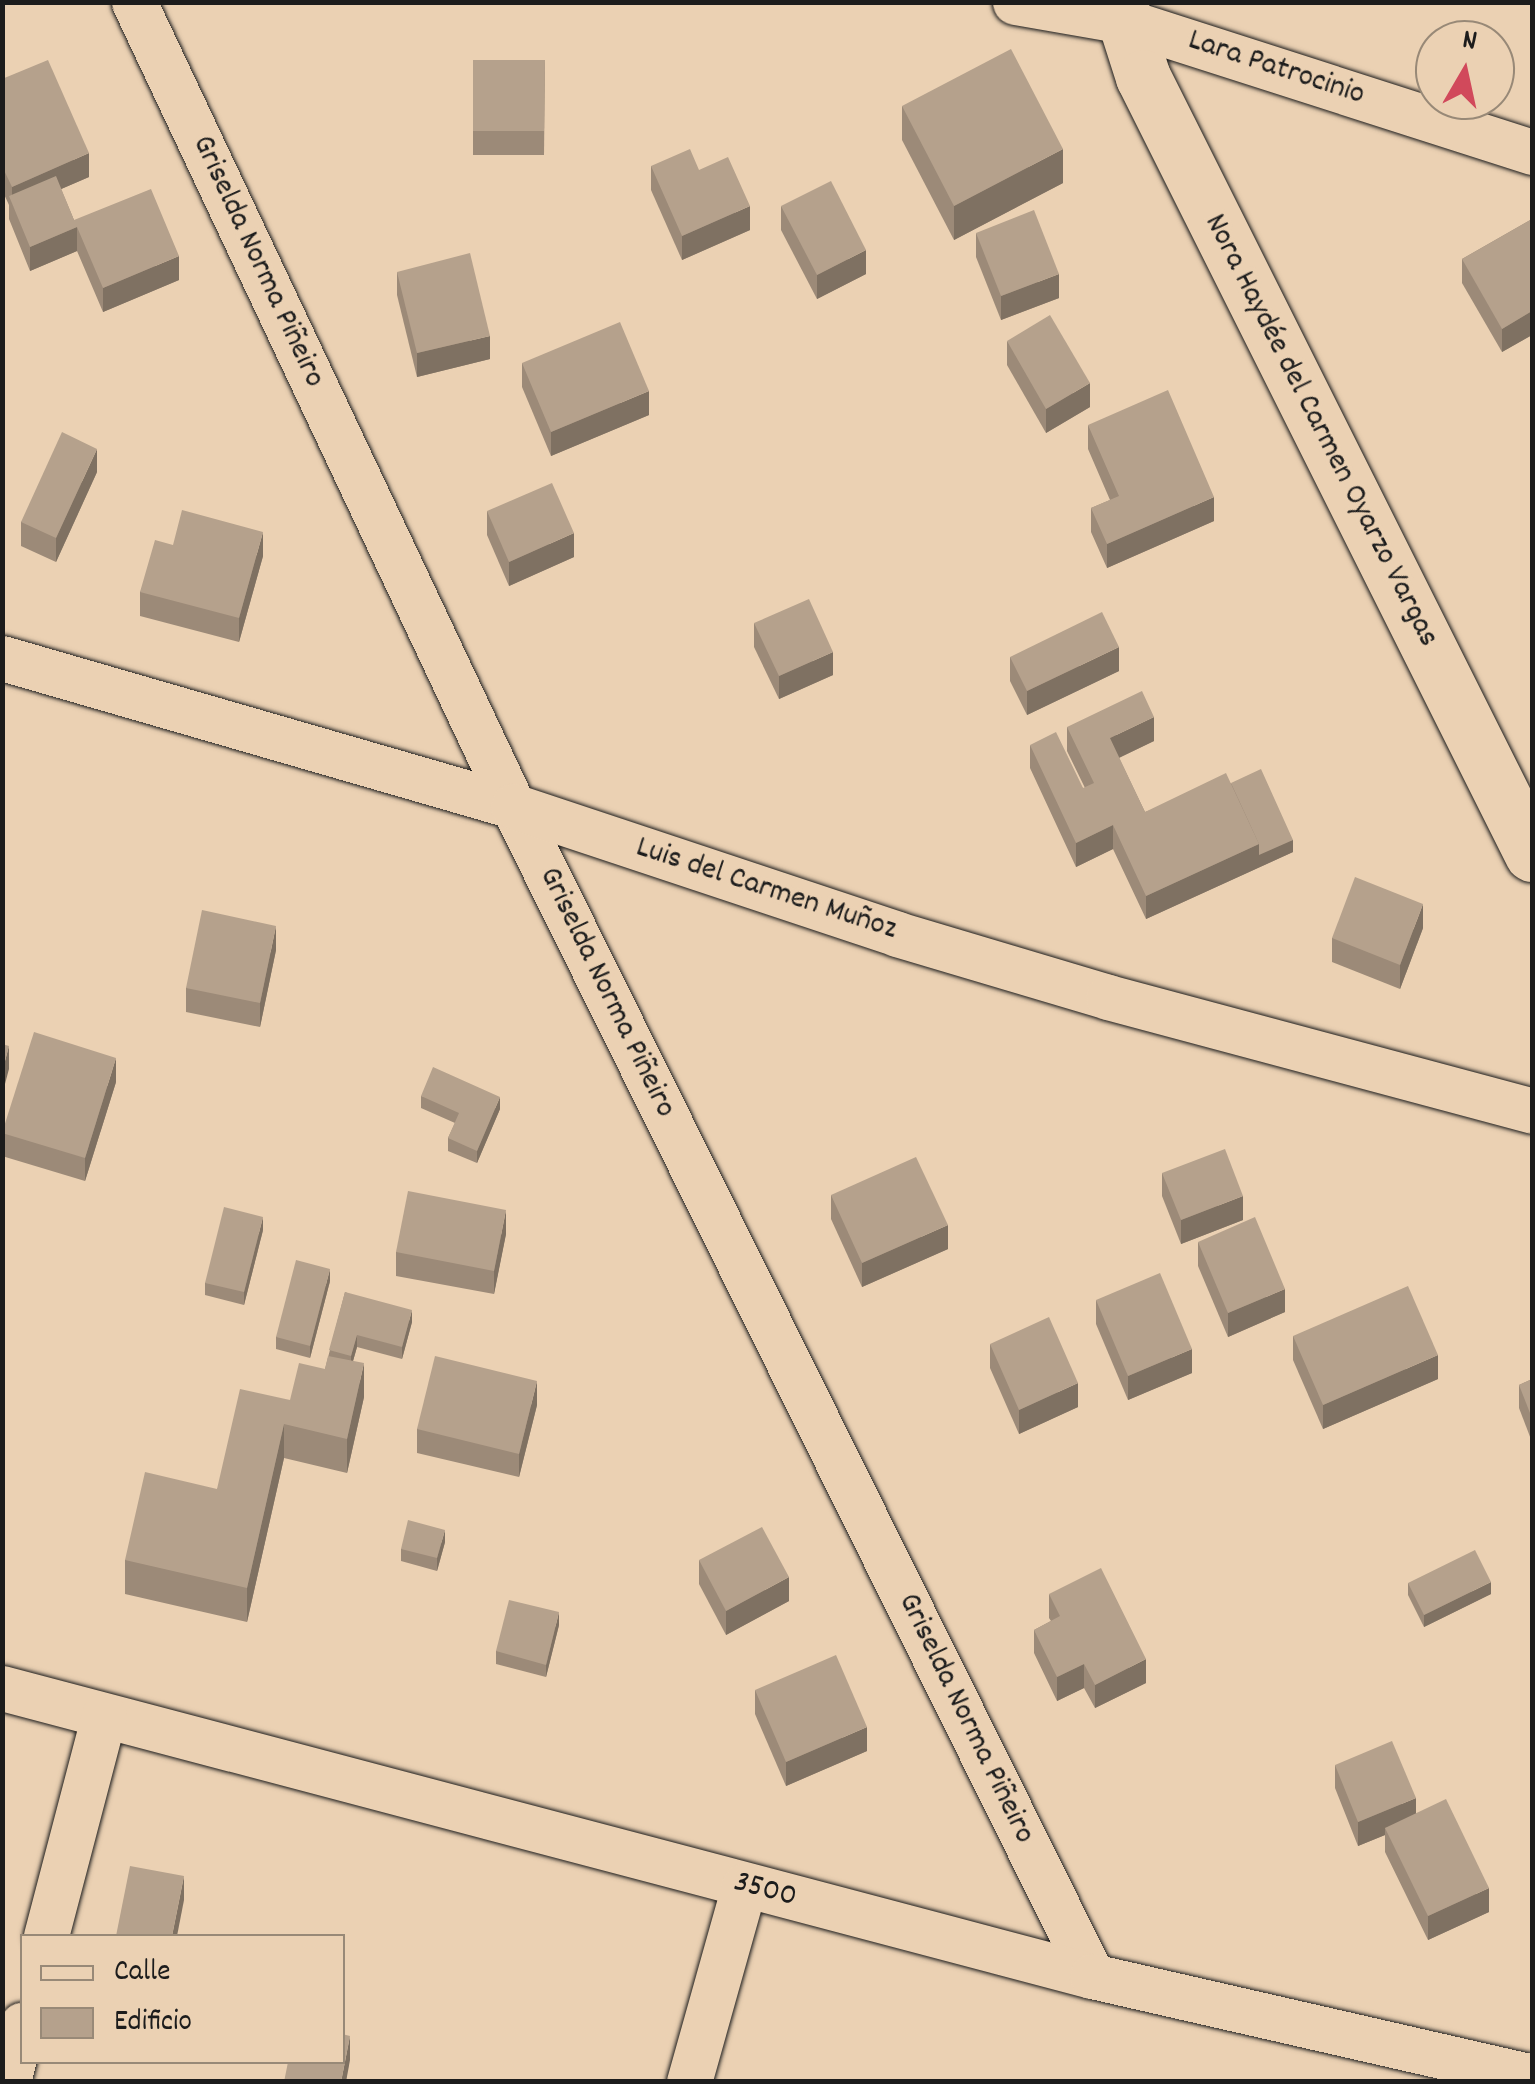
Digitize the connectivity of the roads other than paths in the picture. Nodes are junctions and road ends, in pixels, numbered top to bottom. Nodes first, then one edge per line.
1 (134, 2) edge
2 (1015, 2) edge
3 (1122, 12) edge
4 (1532, 152) edge
5 (2, 658) edge
6 (513, 806) junction
7 (1532, 854) edge
8 (1532, 1111) edge
9 (2, 1688) edge
10 (104, 1715) junction
11 (744, 1886) junction
12 (47, 1934) edge
13 (1092, 1976) junction
14 (20, 2033) edge
15 (1532, 2077) edge
16 (8, 2082) edge
17 (690, 2082) edge

1 - 6 street, Griselda Norma Piñeiro
2 - 3 street, Lara Patrocinio
3 - 4 street, Lara Patrocinio
3 - 7 street, Nora Haydée del Carmen Oyarzo Vargas
5 - 6 street, Luis del Carmen Muñoz
6 - 8 street, Luis del Carmen Muñoz
6 - 13 street, Griselda Norma Piñeiro
9 - 10 street, 3500
10 - 11 street, 3500
10 - 12 street
11 - 13 street, 3500
11 - 17 street
13 - 15 street, 3500
14 - 16 street

